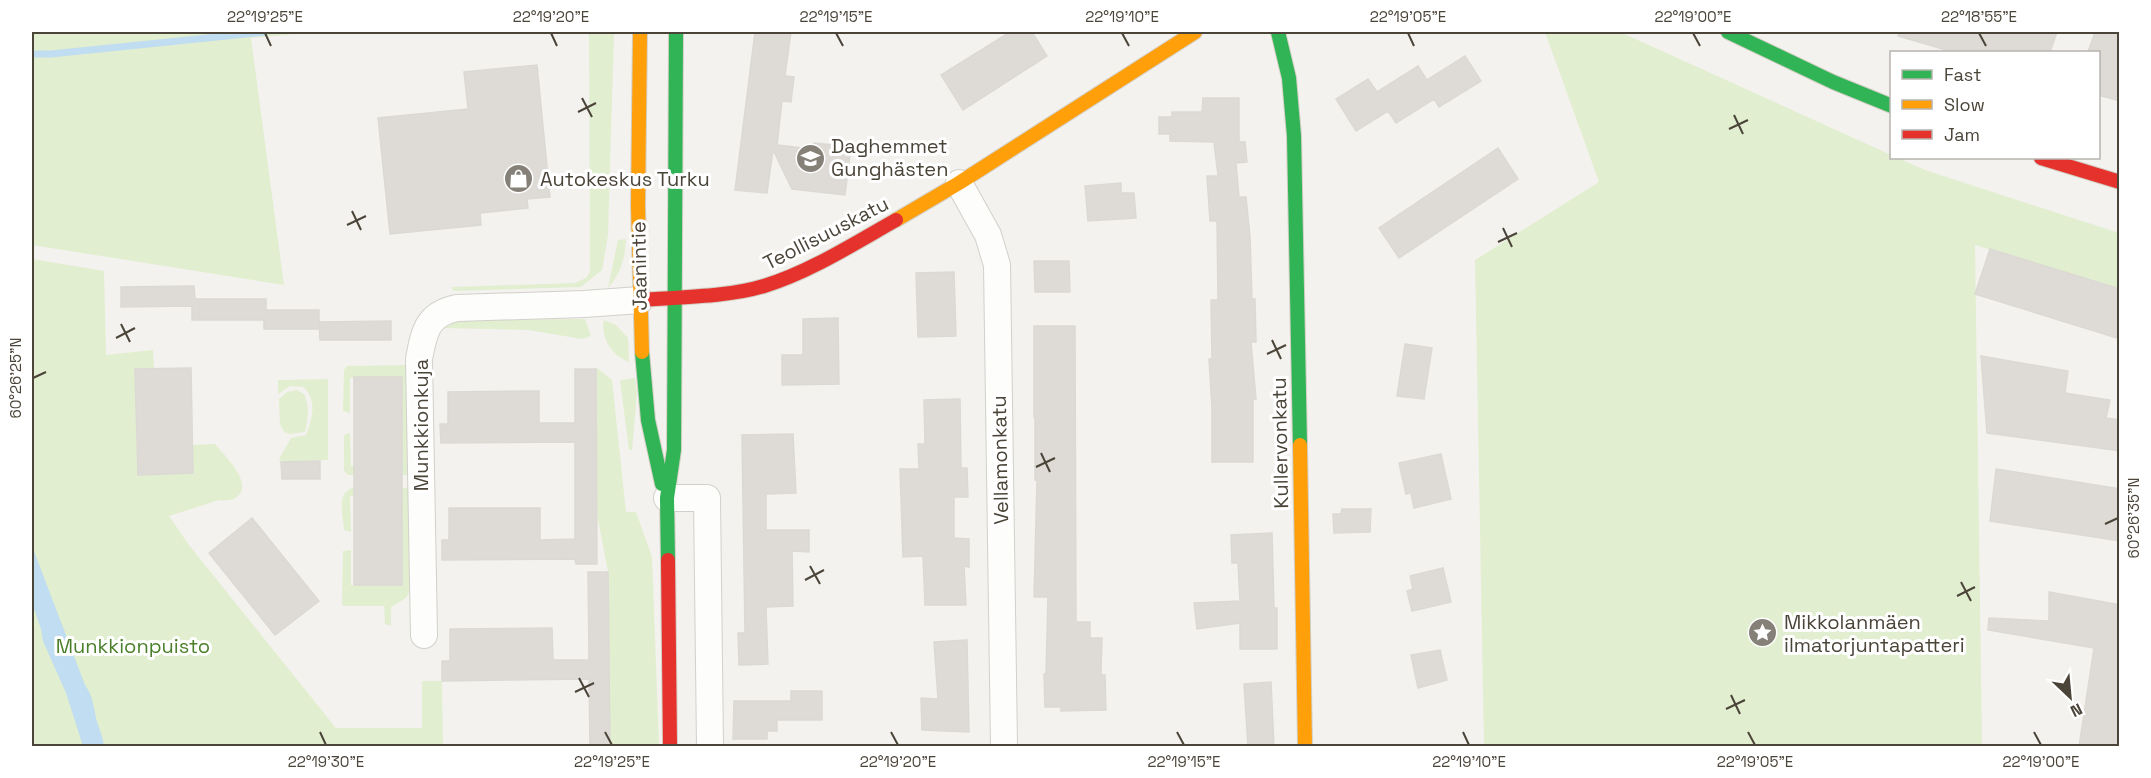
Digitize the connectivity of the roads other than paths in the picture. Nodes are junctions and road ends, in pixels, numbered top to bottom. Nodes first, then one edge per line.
1 (640, 32) edge
2 (676, 32) edge
3 (1195, 32) edge
4 (1278, 32) edge
5 (1728, 32) edge
6 (1890, 105) edge
7 (2044, 159) edge
8 (2120, 182) edge
9 (959, 183) junction
10 (674, 298) junction
11 (640, 300) junction
12 (667, 498) junction
13 (424, 635) dead end
14 (670, 747) edge
15 (710, 747) edge
16 (1004, 747) edge
17 (1305, 747) edge

1 - 11 street, Jaanintie
2 - 10 street, Jaanintie
3 - 9 street, Teollisuuskatu
4 - 17 street, Kullervonkatu
5 - 6 street
7 - 8 street
9 - 10 street, Teollisuuskatu
9 - 16 street, Vellamonkatu
10 - 11 street, Teollisuuskatu
10 - 12 street, Jaanintie
11 - 12 street, Jaanintie
11 - 13 street, Munkkionkuja
12 - 14 street, Jaanintie
12 - 15 street

